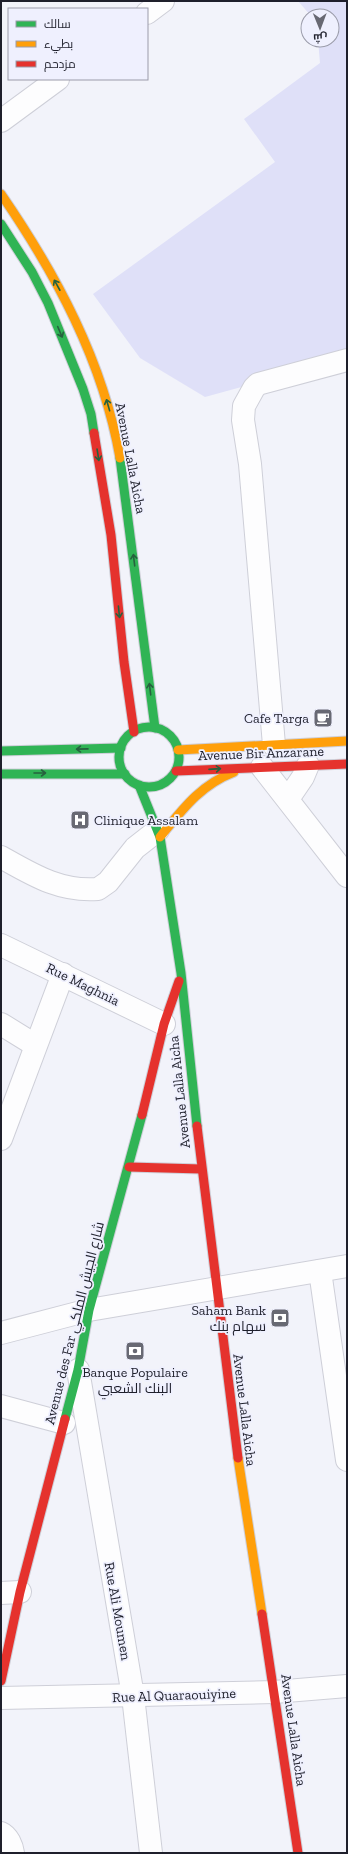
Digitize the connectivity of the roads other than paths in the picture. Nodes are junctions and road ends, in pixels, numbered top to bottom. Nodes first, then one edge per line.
1 (163, 1) edge
2 (148, 12) edge
3 (57, 80) edge
4 (1, 121) edge
5 (1, 194) edge
6 (1, 224) edge
7 (347, 360) edge
8 (155, 728) junction
9 (134, 732) junction
10 (347, 741) edge
11 (274, 745) junction
12 (121, 748) junction
13 (1, 750) edge
14 (178, 750) junction
15 (347, 764) edge
16 (308, 765) junction
17 (256, 767) junction
18 (176, 771) junction
19 (1, 774) edge
20 (124, 774) junction
21 (140, 785) junction
22 (288, 799) junction
23 (160, 808) dead end
24 (159, 831) junction
25 (1, 857) edge
26 (347, 876) edge
27 (1, 945) edge
28 (181, 973) junction
29 (63, 974) junction
30 (1, 1024) edge
31 (164, 1024) junction
32 (35, 1045) junction
33 (6, 1110) edge
34 (1, 1139) edge
35 (129, 1168) junction
36 (201, 1169) junction
37 (347, 1266) edge
38 (320, 1271) junction
39 (216, 1288) junction
40 (89, 1310) junction
41 (1, 1332) edge
42 (78, 1370) junction
43 (1, 1406) edge
44 (64, 1423) junction
45 (347, 1460) edge
46 (10, 1593) edge
47 (1, 1681) edge
48 (347, 1686) edge
49 (274, 1692) junction
50 (133, 1696) junction
51 (1, 1698) edge
52 (1, 1833) edge
53 (13, 1853) edge
54 (151, 1853) edge
55 (298, 1853) edge

1 - 2 street
3 - 4 street
8 -> 5 main road, Avenue Lalla Aicha
6 -> 9 main road
7 - 11 street
8 - 9 main road
8 - 14 main road
9 - 12 main road
10 - 11 main road, Avenue Bir Anzarane
11 - 14 main road, Avenue Bir Anzarane
12 -> 13 main road
12 - 20 main road
14 - 18 main road
15 - 16 main road, Avenue Bir Anzarane
16 - 17 main road, Avenue Bir Anzarane
16 - 22 street
18 -> 17 main road, Avenue Bir Anzarane
17 - 22 street
17 - 24 main road
18 - 21 main road
19 -> 20 main road
20 - 21 main road
21 - 24 main road
22 - 26 street
23 - 24 main road
24 - 25 street
24 - 28 main road, Avenue Lalla Aicha
27 - 29 street, Rue Maghnia
28 - 31 main road, Avenue des Far شارع الجيش الملكي
28 - 36 main road, Avenue Lalla Aicha
29 - 31 street, Rue Maghnia
29 - 32 street
30 - 32 street
31 - 35 main road, Avenue des Far شارع الجيش الملكي
32 - 33 street
33 - 34 street
35 - 36 main road
35 - 40 main road, Avenue des Far شارع الجيش الملكي
36 - 39 main road, Avenue Lalla Aicha
37 - 38 street
38 - 39 street
38 - 45 street
39 - 40 street
39 - 49 main road, Avenue Lalla Aicha
40 - 41 street
40 - 42 main road, Avenue des Far شارع الجيش الملكي
42 - 44 main road, Avenue des Far شارع الجيش الملكي
42 - 50 street, Rue Ali Moumen
43 - 44 street
44 - 46 main road, Avenue des Far شارع الجيش الملكي
46 - 47 main road, Avenue des Far شارع الجيش الملكي
48 - 49 street, Rue Al Quaraouiyine
49 - 50 street, Rue Al Quaraouiyine
49 - 55 main road, Avenue Lalla Aicha
50 - 51 street, Rue Al Quaraouiyine
50 - 54 street, Rue Ali Moumen
52 - 53 street

